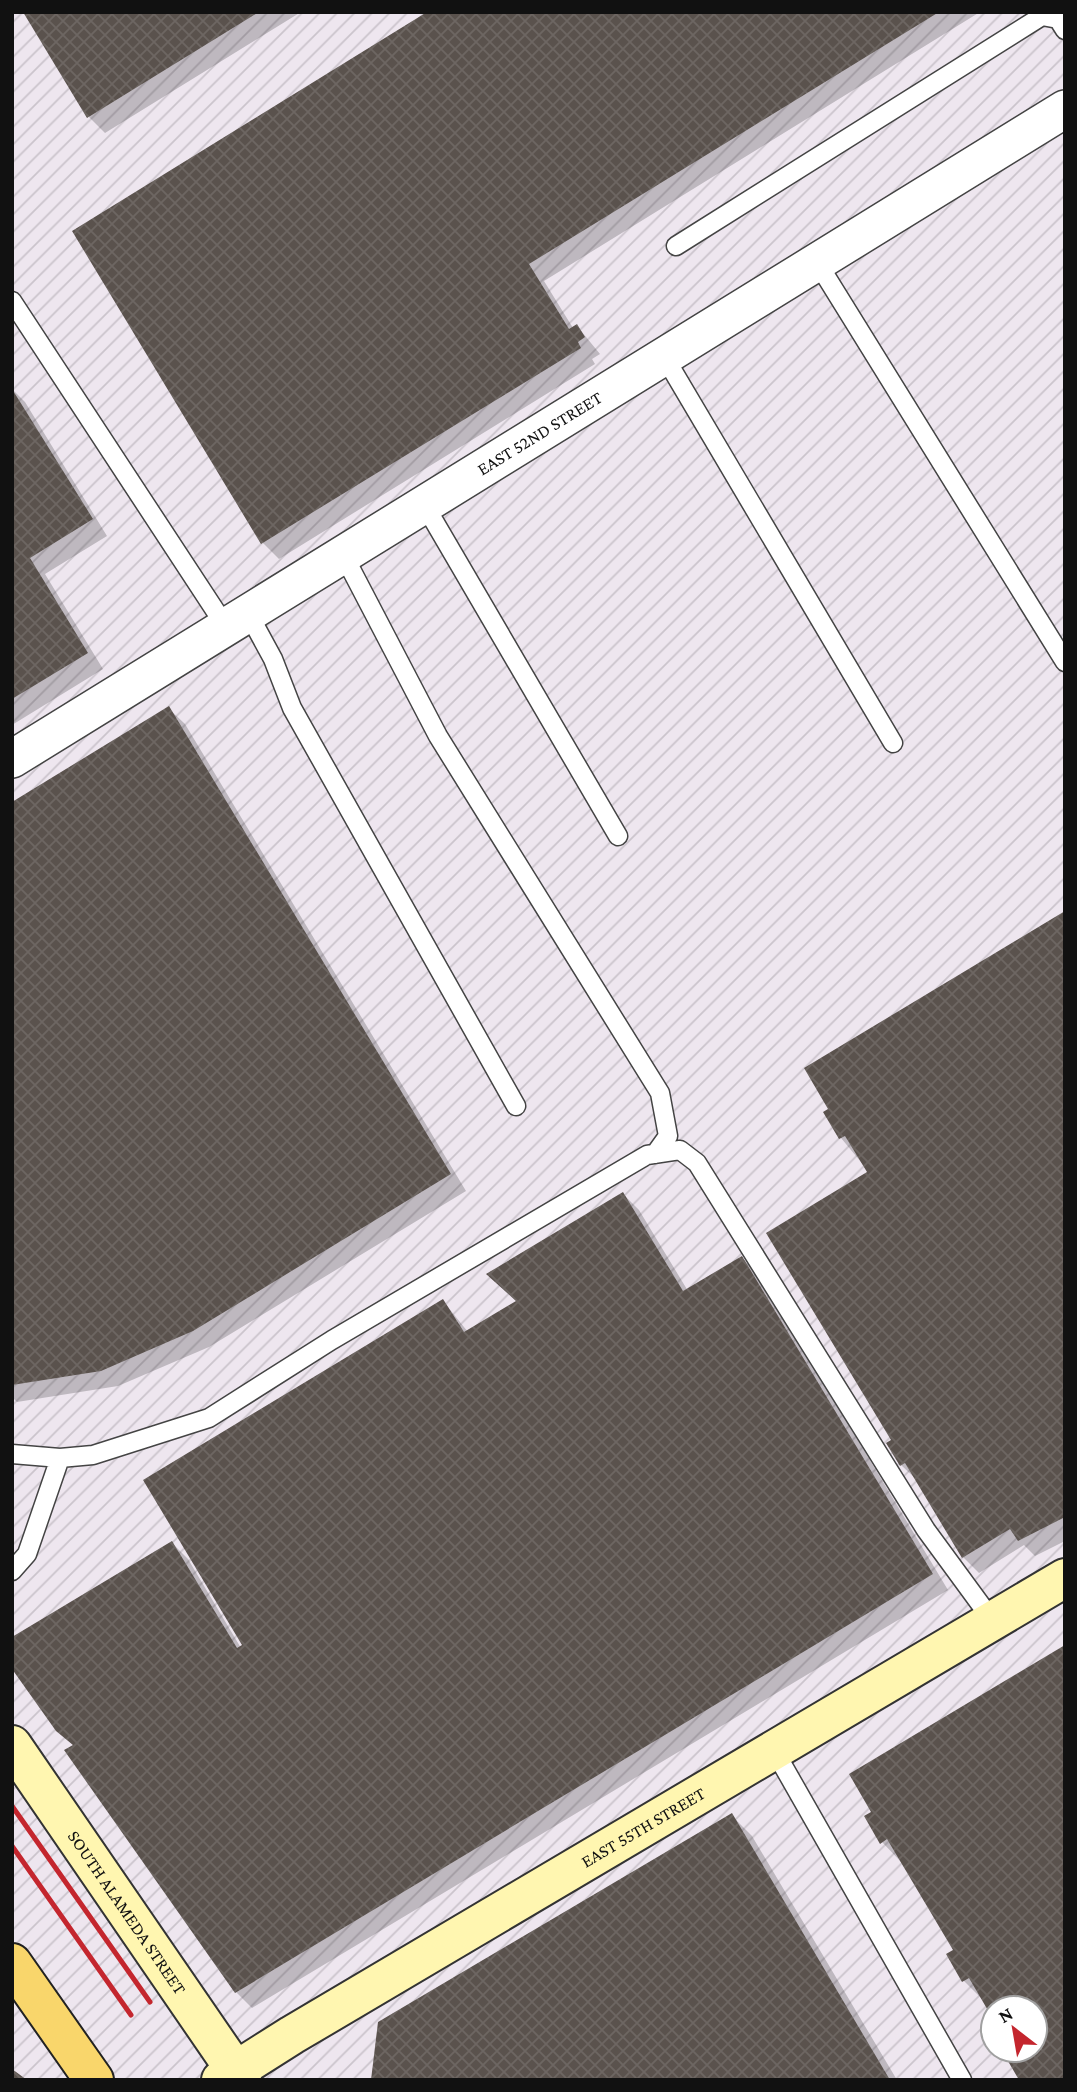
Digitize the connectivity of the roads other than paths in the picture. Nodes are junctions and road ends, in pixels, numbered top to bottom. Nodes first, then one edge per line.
1 (1065, 30) edge
2 (1065, 109) edge
3 (676, 246) dead end
4 (817, 262) junction
5 (12, 301) edge
6 (664, 356) junction
7 (424, 504) junction
8 (343, 554) junction
9 (237, 620) junction
10 (1065, 662) edge
11 (893, 743) dead end
12 (12, 759) edge
13 (618, 836) dead end
14 (516, 1107) dead end
15 (655, 1154) junction
16 (12, 1454) edge
17 (60, 1458) junction
18 (12, 1571) edge
19 (1065, 1577) edge
20 (992, 1620) junction
21 (12, 1745) edge
22 (774, 1749) junction
23 (12, 1963) edge
24 (232, 2076) edge
25 (94, 2080) edge
26 (962, 2080) edge

1 - 3 lane
2 - 4 street, EAST 52ND STREET
4 - 6 street, EAST 52ND STREET
4 - 10 lane
5 - 9 lane
6 - 7 street, EAST 52ND STREET
6 - 11 lane
7 - 8 street, EAST 52ND STREET
7 - 13 lane
8 - 9 street, EAST 52ND STREET
8 - 15 lane
9 - 12 street, EAST 52ND STREET
9 - 14 lane
15 - 17 lane
15 - 20 lane
16 - 17 lane
17 - 18 lane
19 - 20 street, EAST 55TH STREET
20 - 22 street, EAST 55TH STREET
21 - 24 street, SOUTH ALAMEDA STREET
22 - 24 street, EAST 55TH STREET
22 - 26 lane
23 - 25 main road

